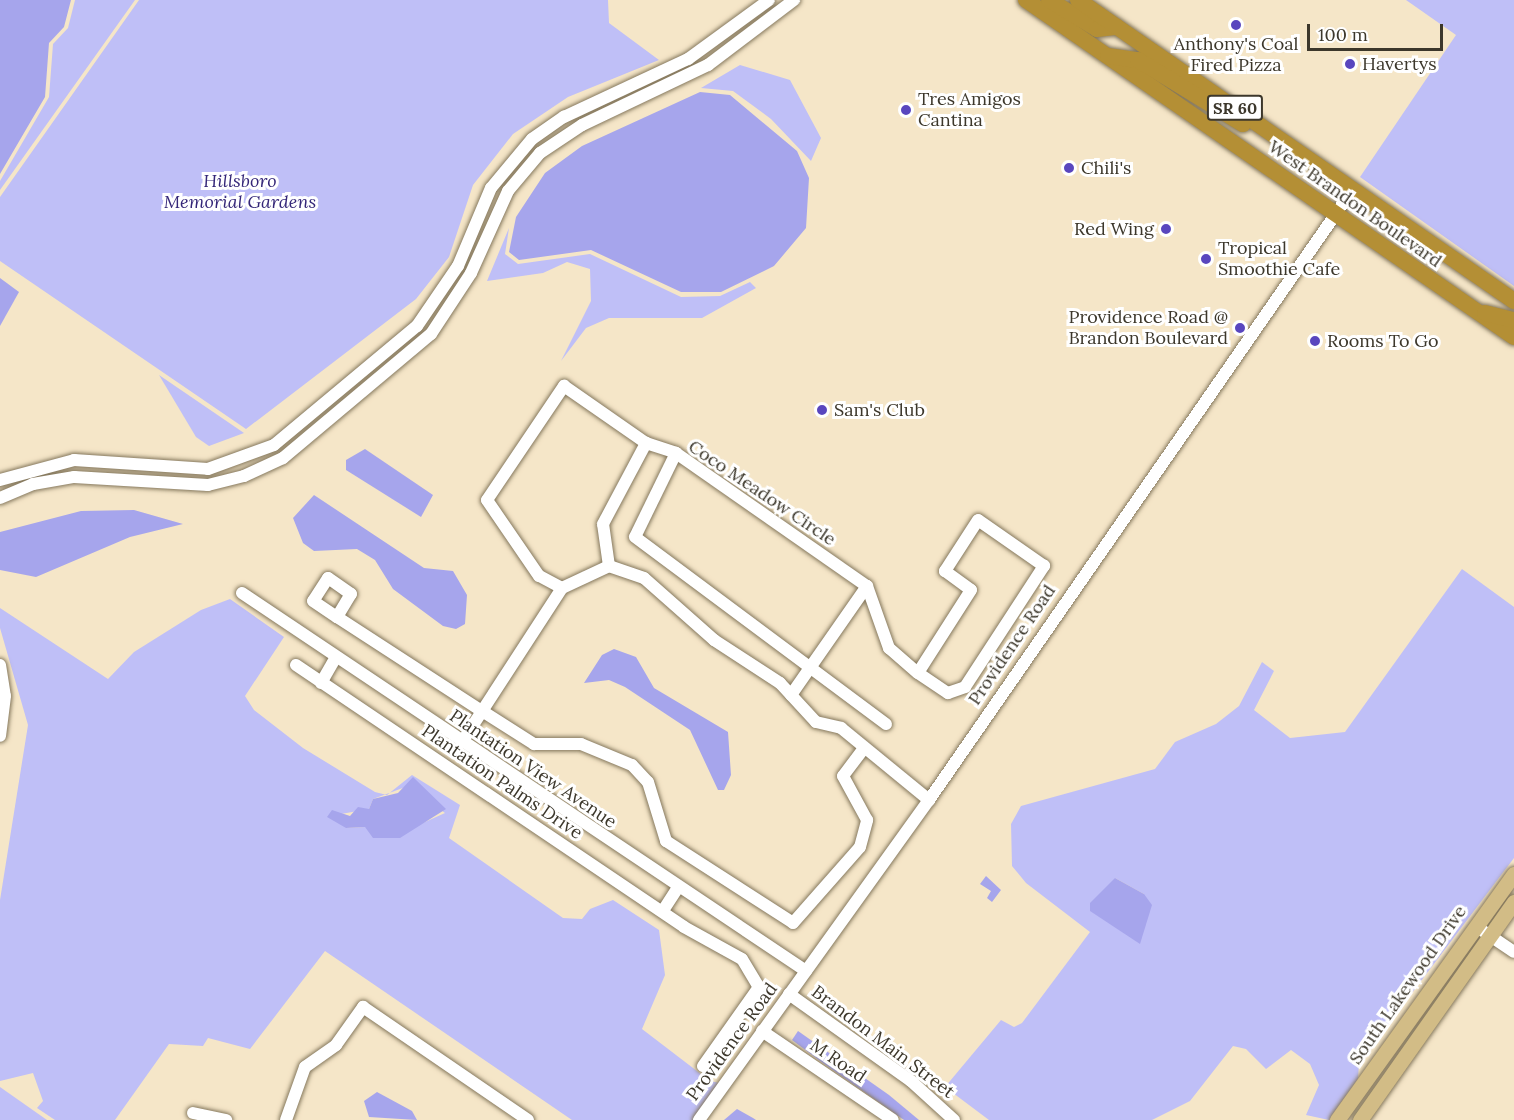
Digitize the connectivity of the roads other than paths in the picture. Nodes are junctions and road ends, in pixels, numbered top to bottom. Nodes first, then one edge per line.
1 (769, 0) edge
2 (794, 0) edge
3 (1026, 0) edge
4 (1049, 0) edge
5 (1078, 0) edge
6 (1117, 27) junction
7 (1107, 56) junction
8 (1292, 146) junction
9 (1353, 189) junction
10 (1336, 214) junction
11 (1514, 301) edge
12 (1476, 310) junction
13 (1514, 320) edge
14 (1514, 337) edge
15 (646, 443) junction
16 (675, 453) junction
17 (0, 480) edge
18 (0, 498) edge
19 (609, 566) junction
20 (867, 586) junction
21 (562, 588) junction
22 (242, 593) dead end
23 (337, 616) dead end
24 (336, 657) junction
25 (0, 665) edge
26 (296, 665) dead end
27 (811, 669) junction
28 (918, 673) junction
29 (321, 683) junction
30 (791, 695) junction
31 (482, 711) junction
32 (886, 724) dead end
33 (0, 736) edge
34 (462, 742) junction
35 (863, 750) junction
36 (929, 800) junction
37 (1514, 874) edge
38 (677, 889) junction
39 (1514, 902) edge
40 (664, 909) junction
41 (1474, 925) junction
42 (1489, 935) junction
43 (1514, 952) edge
44 (806, 971) junction
45 (789, 994) junction
46 (762, 1031) junction
47 (703, 1066) dead end
48 (193, 1113) dead end
49 (226, 1120) edge
50 (286, 1120) edge
51 (528, 1120) edge
52 (699, 1120) edge
53 (893, 1120) edge
54 (954, 1120) edge
55 (1337, 1120) edge
56 (1360, 1120) edge

1 - 17 street
2 - 18 street
3 - 7 highway, West Brandon Boulevard / SR 60
4 - 6 highway
5 - 6 highway, West Brandon Boulevard / SR 60
6 - 8 highway, West Brandon Boulevard / SR 60
7 - 8 highway
7 - 10 highway, West Brandon Boulevard / SR 60
8 - 9 highway, West Brandon Boulevard / SR 60
9 - 10 street, Providence Road
9 - 11 highway, West Brandon Boulevard / SR 60
10 - 12 highway, West Brandon Boulevard / SR 60
10 - 36 street, Providence Road
12 - 13 highway
12 - 14 highway, West Brandon Boulevard / SR 60
15 - 16 street
15 - 19 street
15 - 21 street
16 - 20 street, Coco Meadow Circle
16 - 27 street, Coco Meadow Circle
19 - 21 street
19 - 30 street
20 - 27 street
20 - 28 street
21 - 31 street
22 - 24 street, Plantation View Avenue
23 - 31 street
24 - 29 street
24 - 34 street, Plantation View Avenue
25 - 33 street
26 - 29 street, Plantation Palms Drive
27 - 30 street
27 - 32 street, Coco Meadow Circle
28 - 28 street
29 - 40 street, Plantation Palms Drive
30 - 35 street
31 - 34 street
31 - 35 street
34 - 38 street, Plantation View Avenue
35 - 36 street
36 - 44 street, Providence Road
37 - 41 main road, South Lakewood Drive
38 - 40 street
38 - 44 street, Plantation View Avenue
39 - 42 main road, South Lakewood Drive
40 - 47 street, Plantation Palms Drive
41 - 42 street
41 - 55 main road, South Lakewood Drive
42 - 43 street
42 - 56 main road, South Lakewood Drive
44 - 45 street, Providence Road
45 - 46 street, Providence Road
45 - 54 street, Brandon Main Street
46 - 52 street, Providence Road
46 - 53 street, M Road
48 - 49 street
50 - 51 street

